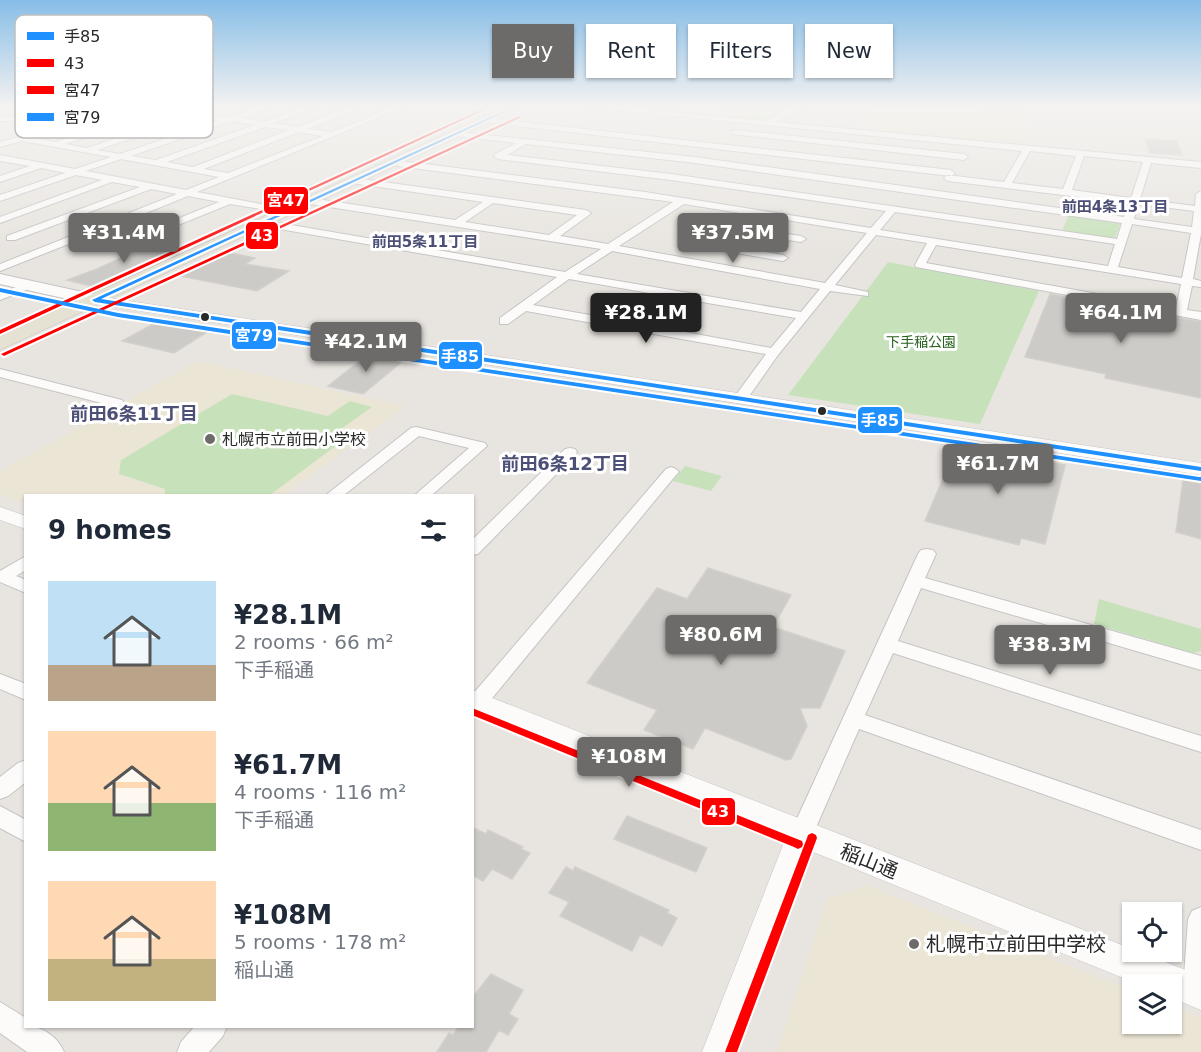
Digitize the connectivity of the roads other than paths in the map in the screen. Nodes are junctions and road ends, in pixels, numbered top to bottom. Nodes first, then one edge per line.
1 (110, 156) edge
2 (125, 156) edge
3 (178, 156) edge
4 (229, 156) edge
5 (280, 156) edge
6 (410, 156) edge
7 (499, 156) edge
8 (581, 156) edge
9 (659, 156) edge
10 (701, 156) edge
11 (811, 156) edge
12 (956, 156) edge
13 (1023, 156) edge
14 (1080, 156) edge
15 (1111, 156) edge
16 (964, 157) joint
17 (119, 158) junction
18 (827, 158) junction
19 (3, 160) edge
20 (695, 160) junction
21 (1148, 160) junction
22 (156, 164) junction
23 (393, 164) junction
24 (567, 164) junction
25 (1201, 165) edge
26 (39, 166) junction
27 (192, 170) junction
28 (73, 173) junction
29 (230, 176) junction
30 (808, 176) junction
31 (950, 176) junction
32 (671, 177) junction
33 (0, 179) edge
34 (111, 180) junction
35 (354, 181) junction
36 (663, 183) dead end
37 (1007, 185) junction
38 (150, 186) junction
39 (188, 192) junction
40 (936, 193) junction
41 (1066, 193) junction
42 (1201, 194) edge
43 (784, 197) junction
44 (0, 198) edge
45 (231, 200) junction
46 (491, 200) junction
47 (310, 201) junction
48 (682, 201) junction
49 (1134, 201) junction
50 (727, 208) junction
51 (893, 208) junction
52 (1198, 209) junction
53 (288, 212) junction
54 (922, 212) junction
55 (0, 220) edge
56 (1128, 220) junction
57 (818, 223) junction
58 (262, 224) junction
59 (456, 224) junction
60 (708, 225) junction
61 (99, 228) junction
62 (1198, 231) edge
63 (873, 232) junction
64 (0, 236) edge
65 (11, 238) junction
66 (551, 238) junction
67 (801, 239) junction
68 (933, 241) junction
69 (687, 242) junction
70 (1120, 242) junction
71 (53, 247) junction
72 (609, 247) junction
73 (1197, 254) edge
74 (668, 258) junction
75 (783, 258) junction
76 (0, 268) edge
77 (1112, 270) junction
78 (567, 275) junction
79 (764, 276) junction
80 (0, 279) edge
81 (1187, 282) junction
82 (1201, 284) edge
83 (27, 286) junction
84 (827, 287) junction
85 (864, 294) dead end
86 (681, 295) junction
87 (0, 297) edge
88 (94, 300) junction
89 (525, 307) junction
90 (1181, 312) junction
91 (804, 316) junction
92 (1201, 316) edge
93 (504, 321) dead end
94 (644, 328) junction
95 (0, 344) edge
96 (774, 352) junction
97 (0, 373) edge
98 (740, 399) junction
99 (117, 403) dead end
100 (570, 452) dead end
101 (1201, 469) edge
102 (671, 472) dead end
103 (335, 494) edge
104 (424, 494) edge
105 (0, 513) edge
106 (24, 522) edge
107 (474, 548) edge
108 (927, 554) dead end
109 (24, 562) edge
110 (915, 581) junction
111 (24, 586) edge
112 (887, 644) junction
113 (1201, 663) edge
114 (0, 681) edge
115 (24, 692) edge
116 (475, 703) edge
117 (854, 719) junction
118 (1201, 744) edge
119 (24, 771) edge
120 (0, 790) edge
121 (0, 816) edge
122 (24, 831) edge
123 (802, 834) junction
124 (1201, 840) edge
125 (1201, 919) edge
126 (1199, 992) edge
127 (0, 1016) edge
128 (211, 1028) edge
129 (50, 1052) edge
130 (191, 1052) edge
131 (720, 1052) edge

1 - 17 street
2 - 17 street
3 - 22 street
4 - 27 street
5 - 29 street
6 - 23 main road
7 - 24 street
8 - 24 street
9 - 20 street
10 - 20 street
11 - 18 street
12 - 16 street
13 - 37 street
14 - 41 street
15 - 21 street
16 - 31 street
17 - 22 street
17 - 28 street
18 - 30 street
18 - 31 street
19 - 26 street
20 - 30 street
20 - 32 street
21 - 25 street
21 - 49 street
22 - 27 street
23 - 35 main road
23 - 48 street
24 - 32 street
26 - 28 street
26 - 33 street
27 - 29 street
28 - 34 street
28 - 44 street
29 - 39 street
30 - 40 street
30 - 43 street
31 - 37 street
31 - 40 street
32 - 36 street
32 - 43 street
34 - 38 street
34 - 55 street
35 - 46 street
35 - 47 main road
37 - 41 street
38 - 39 street
38 - 65 street
39 - 45 street
39 - 61 street
40 - 54 street
40 - 56 street
41 - 49 street
42 - 52 street
43 - 51 street
45 - 53 street
45 - 61 street
46 - 59 street
46 - 66 street
47 - 53 main road
47 - 59 street
48 - 50 street
48 - 72 street
49 - 52 street
49 - 56 street
50 - 57 street
50 - 60 street
51 - 54 street
51 - 63 street
52 - 62 street
53 - 58 main road
54 - 70 street
56 - 62 street
56 - 70 street
57 - 63 street
57 - 67 street
58 - 78 street
58 - 88 main road
59 - 66 street
60 - 67 street
60 - 69 street
61 - 71 street
62 - 73 street
63 - 68 street
63 - 84 street
64 - 65 street
65 - 71 street
66 - 72 street
67 - 75 street
68 - 77 street
68 - 90 street
69 - 74 street
69 - 75 street
70 - 77 street
71 - 76 street
72 - 74 street
72 - 78 street
73 - 81 street
74 - 79 street
75 - 79 street
77 - 81 street
78 - 86 street
78 - 89 street
79 - 84 street
80 - 83 main road
81 - 82 street
81 - 90 street
83 - 87 street
83 - 88 main road
84 - 85 street
84 - 91 street
86 - 91 street
86 - 94 street
88 - 95 main road
88 - 98 street
89 - 93 street
89 - 94 street
90 - 92 street
91 - 96 street
94 - 96 street
96 - 98 street
97 - 99 street
98 - 101 street
100 - 107 street
102 - 116 street
103 - 104 street
105 - 106 street
108 - 110 street
109 - 111 street
110 - 112 street
110 - 113 street
112 - 117 street
112 - 118 street
114 - 115 street
116 - 123 street, 稲山通
117 - 123 street
117 - 124 street
119 - 120 street
121 - 122 street
123 - 126 street, 稲山通
123 - 131 street
125 - 126 street
127 - 129 street
128 - 130 street

